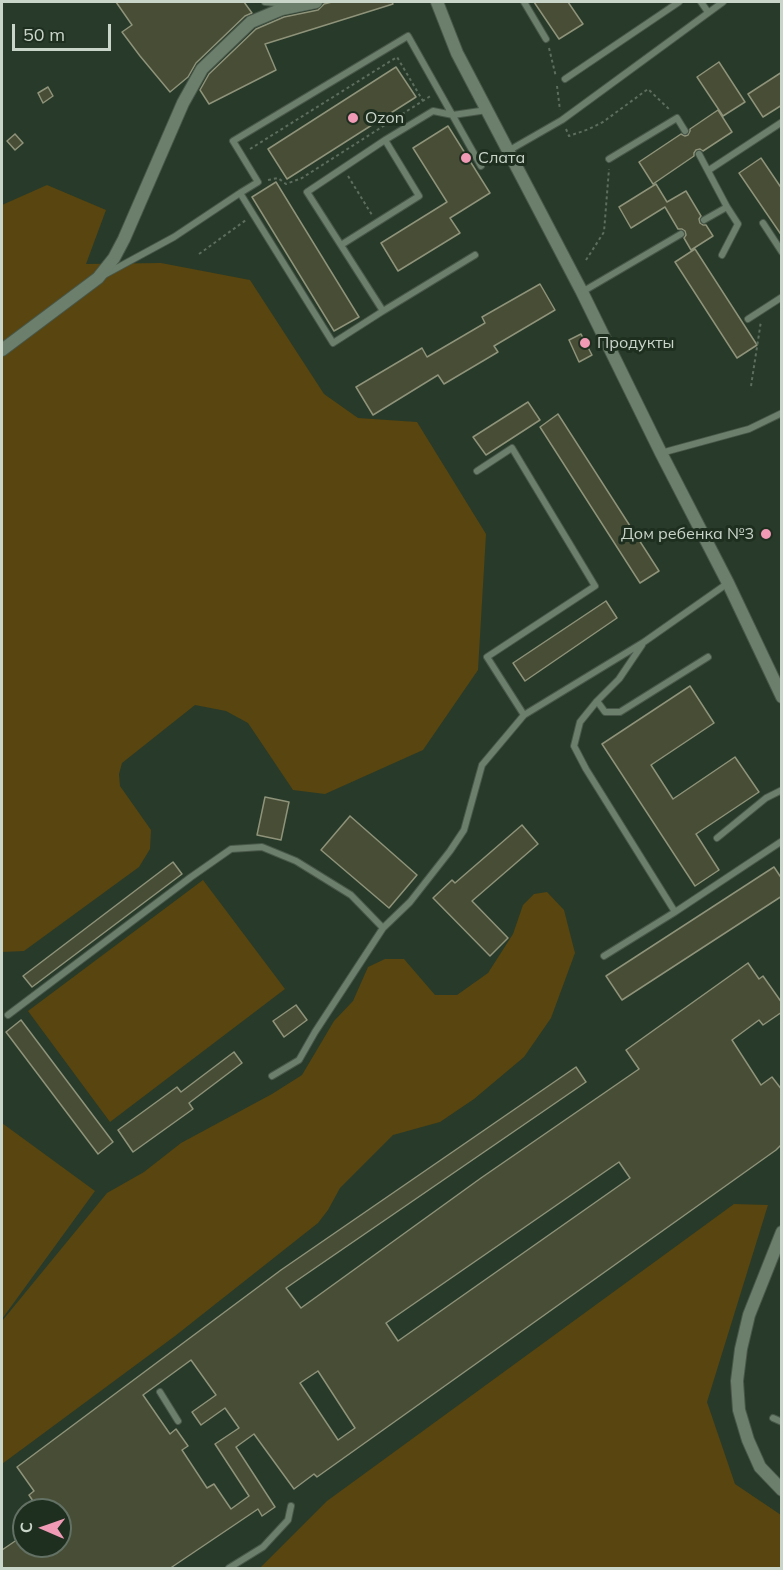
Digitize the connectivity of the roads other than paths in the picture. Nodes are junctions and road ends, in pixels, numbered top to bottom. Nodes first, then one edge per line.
1 (266, 2) edge
2 (316, 2) edge
3 (437, 2) edge
4 (524, 2) edge
5 (679, 2) edge
6 (701, 2) edge
7 (723, 2) edge
8 (302, 4) junction
9 (708, 12) junction
10 (546, 39) dead end
11 (566, 78) dead end
12 (487, 110) junction
13 (453, 115) junction
14 (782, 122) edge
15 (685, 131) dead end
16 (385, 140) junction
17 (508, 151) junction
18 (699, 154) dead end
19 (609, 159) road end
20 (481, 166) dead end
21 (709, 170) junction
22 (240, 193) junction
23 (727, 207) junction
24 (704, 220) dead end
25 (763, 224) dead end
26 (681, 234) dead end
27 (341, 245) junction
28 (782, 252) edge
29 (475, 255) dead end
30 (722, 255) dead end
31 (98, 278) junction
32 (582, 292) junction
33 (782, 297) edge
34 (383, 310) junction
35 (748, 319) dead end
36 (2, 350) edge
37 (782, 413) edge
38 (661, 453) junction
39 (477, 471) dead end
40 (728, 583) junction
41 (644, 642) junction
42 (708, 657) dead end
43 (781, 696) edge
44 (597, 701) junction
45 (524, 715) junction
46 (782, 789) edge
47 (717, 838) dead end
48 (782, 841) edge
49 (675, 912) junction
50 (383, 928) junction
51 (604, 956) dead end
52 (8, 1016) dead end
53 (272, 1076) dead end
54 (782, 1232) edge
55 (160, 1392) dead end
56 (773, 1418) dead end
57 (178, 1421) dead end
58 (782, 1422) edge
59 (782, 1490) edge
60 (291, 1506) dead end
61 (229, 1569) edge

1 - 8 lane
2 - 8 street
3 - 12 street
4 - 10 lane
5 - 11 lane
6 - 9 lane
7 - 9 lane
8 - 31 street
9 - 17 lane
12 - 13 lane
12 - 17 street
13 - 16 lane
13 - 20 lane
13 - 22 lane
14 - 21 lane
15 - 19 lane
16 - 27 lane
16 - 27 lane
17 - 32 street
18 - 21 lane
21 - 23 lane
22 - 31 lane
22 - 34 lane
23 - 24 lane
23 - 30 lane
25 - 28 lane
26 - 32 lane
27 - 34 lane
29 - 34 lane
31 - 36 street
32 - 38 street
33 - 35 lane
37 - 38 lane
38 - 40 street
39 - 45 lane
40 - 41 lane
40 - 43 street
41 - 44 lane
41 - 45 lane
42 - 44 lane
44 - 49 lane
45 - 50 lane
46 - 47 lane
48 - 49 lane
49 - 51 lane
50 - 52 lane
50 - 53 lane
54 - 59 street
55 - 57 lane
56 - 58 lane
60 - 61 lane

